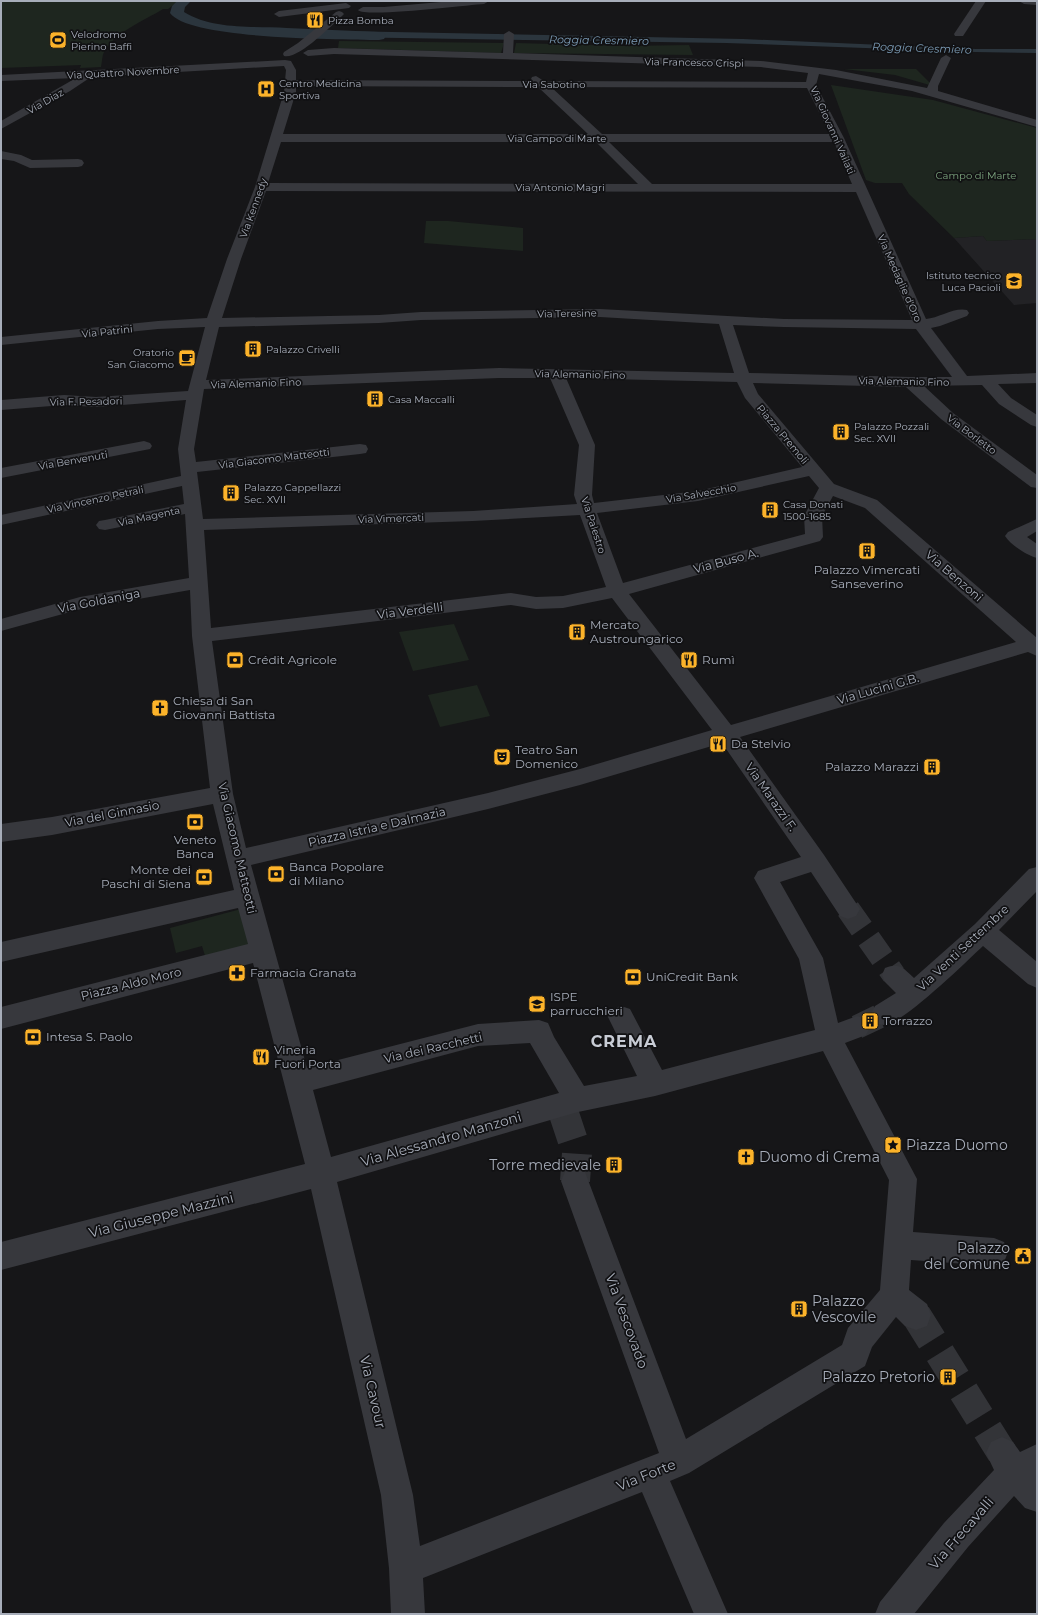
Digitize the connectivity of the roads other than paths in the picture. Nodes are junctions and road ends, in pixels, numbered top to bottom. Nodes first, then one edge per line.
1 (484, 1) edge
2 (981, 1) edge
3 (1024, 1) edge
4 (1037, 2) edge
5 (352, 11) edge
6 (278, 14) dead end
7 (320, 34) junction
8 (959, 34) dead end
9 (509, 39) dead end
10 (340, 52) junction
11 (510, 57) junction
12 (946, 58) dead end
13 (286, 59) junction
14 (306, 60) junction
15 (815, 70) junction
16 (88, 74) junction
17 (1, 78) edge
18 (542, 84) junction
19 (811, 85) junction
20 (294, 88) junction
21 (932, 94) junction
22 (1037, 113) edge
23 (1032, 122) edge
24 (1, 126) edge
25 (276, 138) junction
26 (599, 138) junction
27 (838, 138) junction
28 (1, 156) edge
29 (78, 163) dead end
30 (261, 187) junction
31 (650, 188) junction
32 (859, 188) junction
33 (962, 313) dead end
34 (726, 321) junction
35 (213, 323) junction
36 (921, 325) junction
37 (1, 341) edge
38 (556, 373) junction
39 (743, 378) junction
40 (1037, 378) edge
41 (986, 380) junction
42 (963, 381) junction
43 (910, 382) junction
44 (196, 390) junction
45 (1, 405) edge
46 (1037, 422) edge
47 (144, 446) dead end
48 (360, 449) dead end
49 (814, 470) junction
50 (1, 473) edge
51 (189, 474) junction
52 (1037, 483) edge
53 (828, 488) junction
54 (193, 507) junction
55 (587, 509) junction
56 (1, 520) edge
57 (1037, 524) edge
58 (105, 525) dead end
59 (195, 525) junction
60 (1037, 552) edge
61 (198, 583) junction
62 (617, 591) junction
63 (1, 625) edge
64 (202, 636) junction
65 (657, 645) joint
66 (1034, 647) edge
67 (726, 733) junction
68 (222, 794) junction
69 (514, 794) joint
70 (1, 833) edge
71 (239, 859) junction
72 (816, 861) junction
73 (1037, 876) edge
74 (247, 897) junction
75 (848, 910) tunnel mouth
76 (983, 931) junction
77 (262, 951) junction
78 (1, 952) edge
79 (894, 975) tunnel mouth
80 (1037, 977) edge
81 (914, 994) junction
82 (884, 1014) tunnel mouth
83 (1, 1018) edge
84 (621, 1018) dead end
85 (857, 1027) tunnel mouth
86 (829, 1038) junction
87 (298, 1082) junction
88 (655, 1084) junction
89 (570, 1103) junction
90 (321, 1173) junction
91 (575, 1181) tunnel mouth
92 (898, 1245) junction
93 (994, 1252) dead end
94 (1, 1256) edge
95 (1018, 1462) edge
96 (664, 1468) junction
97 (1037, 1496) edge
98 (406, 1568) junction
99 (408, 1614) edge
100 (711, 1614) edge
101 (892, 1614) edge

1 - 5 street
2 - 8 street
3 - 4 street
5 - 6 street
5 - 7 street
5 - 7 street
7 - 10 street
7 - 13 street
7 - 14 street
9 - 11 street
10 - 11 street, Via Francesco Crispi
10 - 14 street, Via Francesco Crispi
11 - 15 street, Via Francesco Crispi
11 - 18 street
12 - 21 street
13 - 14 street, Via Quattro Novembre
13 - 16 street, Via Quattro Novembre
13 - 20 street, Via Kennedy
14 - 20 street, Via Kennedy
15 - 19 street, Via Giovanni Vailati
15 - 21 street, Via Francesco Crispi
16 - 17 street, Via Quattro Novembre
16 - 24 street, Via Diaz
18 - 19 street, Via Sabotino
18 - 20 street, Via Sabotino
18 - 26 street
19 - 27 street, Via Giovanni Vailati
20 - 25 street, Via Kennedy
21 - 23 street, Via Francesco Crispi
22 - 23 street
25 - 26 street, Via Campo di Marte
25 - 30 street, Via Kennedy
26 - 27 street, Via Campo di Marte
26 - 31 street
27 - 32 street, Via Giovanni Vailati
28 - 29 street
30 - 31 street, Via Antonio Magri
30 - 35 street, Via Kennedy
31 - 32 street, Via Antonio Magri
32 - 36 street, Via Medaglie d'Oro
33 - 36 street, Via Teresine
34 - 35 street, Via Teresine
34 - 36 street, Via Teresine
34 - 39 street, Piazza Premoli
35 - 37 street, Via Patrini
35 - 44 street, Via Kennedy
36 - 42 street, Via Medaglie d'Oro
38 - 39 street, Via Alemanio Fino
38 - 44 street, Via Alemanio Fino
38 - 55 street, Via Palestro
39 - 43 street, Via Alemanio Fino
39 - 49 street, Piazza Premoli
40 - 41 street, Via Alemanio Fino
41 - 42 street, Via Alemanio Fino
41 - 46 street
42 - 43 street, Via Alemanio Fino
43 - 52 street, Via Borletto
44 - 45 street, Via F. Pesadori
44 - 51 street, Via Giacomo Matteotti
47 - 50 street, Via Benvenuti
48 - 51 street, Via Giacomo Matteotti
49 - 53 street, Piazza Premoli
49 - 55 street, Via Salvecchio
51 - 54 street, Via Giacomo Matteotti
51 - 56 street, Via Vincenzo Petrali
53 - 62 street, Via Buso A.
53 - 66 street, Via Benzoni
54 - 58 street, Via Magenta
54 - 59 street, Via Giacomo Matteotti
55 - 59 street, Via Vimercati
55 - 62 street, Via Palestro
57 - 60 street
59 - 61 street, Via Giacomo Matteotti
61 - 63 street, Via Goldaniga
61 - 64 street, Via Giacomo Matteotti
62 - 64 street, Via Verdelli
62 - 65 street, Via Palestro
64 - 68 street, Via Giacomo Matteotti
65 - 67 street, Via Marazzi F.
66 - 67 street, Via Lucini G.B.
67 - 69 street, Via Lucini G.B.
67 - 72 street, Via Marazzi F.
68 - 70 street, Via del Ginnasio
68 - 71 street, Via Giacomo Matteotti
69 - 71 street, Piazza Istria e Dalmazia
71 - 74 street, Via Giacomo Matteotti
72 - 75 street, Via Marazzi F.
72 - 86 street
73 - 76 street, Via Venti Settembre
74 - 77 street, Via Giacomo Matteotti
74 - 78 street
76 - 80 street
76 - 81 street, Via Venti Settembre
77 - 83 street, Piazza Aldo Moro
77 - 87 street, Via Giacomo Matteotti
79 - 81 street
81 - 82 street, Via Venti Settembre
84 - 88 street
85 - 86 street
86 - 88 street
86 - 92 street
87 - 89 street, Via dei Racchetti
87 - 90 street, Via Giacomo Matteotti
88 - 89 street
89 - 90 street, Via Alessandro Manzoni
90 - 94 street, Via Giuseppe Mazzini
90 - 98 street, Via Cavour
91 - 96 street, Via Vescovado
92 - 93 street
92 - 96 street, Via Forte
95 - 97 street
95 - 101 street, Via Frecavalli
96 - 98 street, Via Forte
96 - 100 street, Via Vescovado
98 - 99 street, Via Cavour

